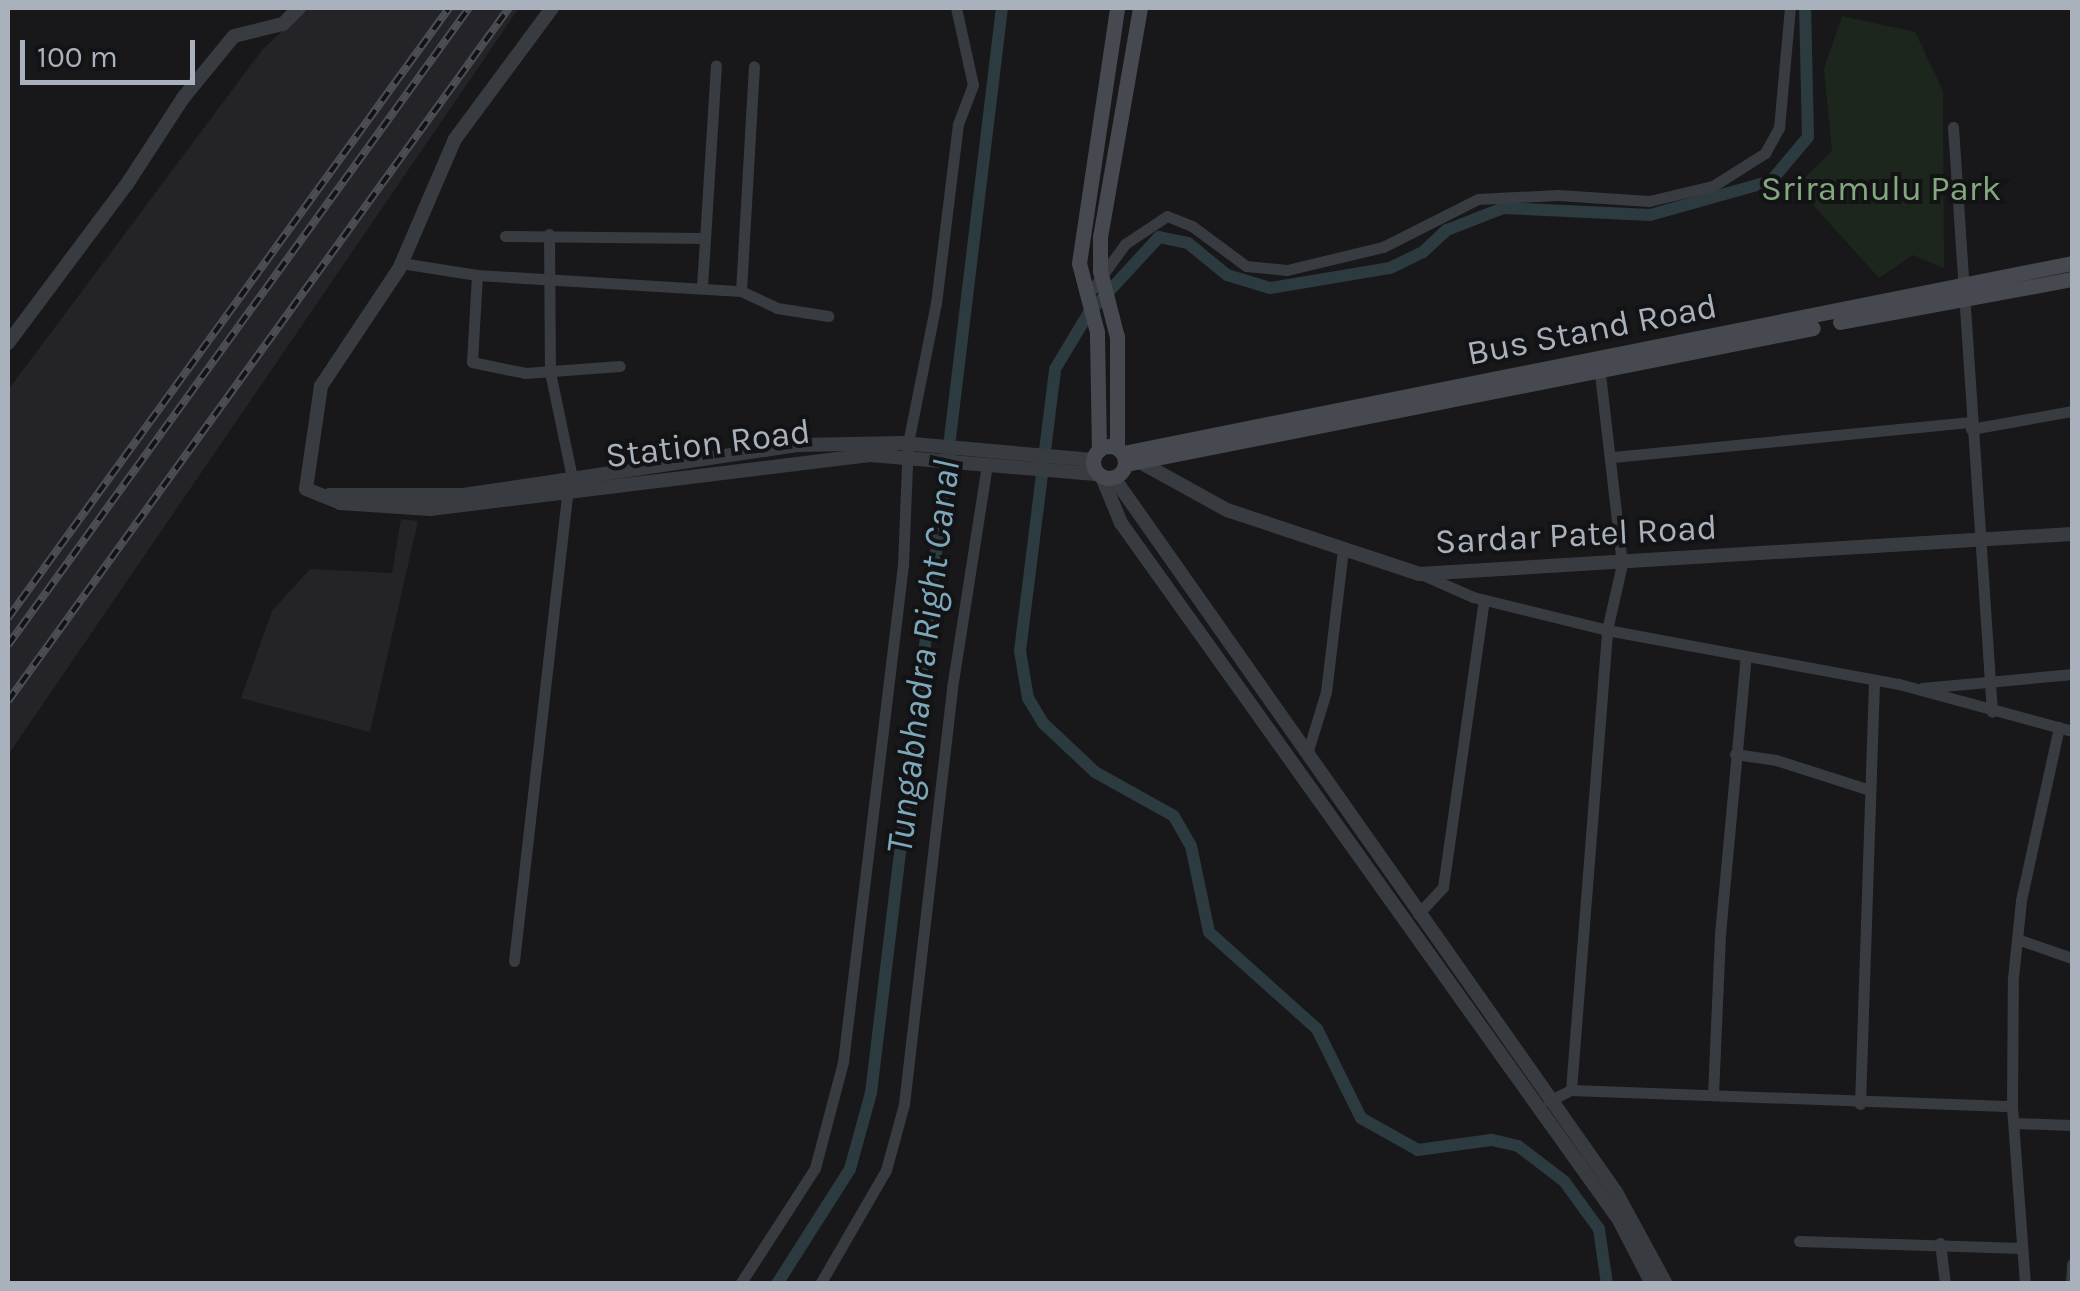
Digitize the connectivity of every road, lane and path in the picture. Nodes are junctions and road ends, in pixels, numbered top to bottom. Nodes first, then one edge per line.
1 (299, 8) edge
2 (552, 8) edge
3 (956, 8) edge
4 (1116, 8) edge
5 (1140, 8) edge
6 (1790, 8) edge
7 (716, 65) dead end
8 (754, 66) dead end
9 (1953, 127) dead end
10 (549, 234) junction
11 (505, 236) dead end
12 (705, 238) junction
13 (401, 263) junction
14 (2072, 263) edge
15 (477, 275) junction
16 (548, 276) junction
17 (1101, 277) junction
18 (2072, 279) edge
19 (702, 286) junction
20 (741, 291) junction
21 (1965, 292) junction
22 (1086, 304) junction
23 (828, 316) dead end
24 (8, 343) edge
25 (620, 366) dead end
26 (1600, 367) junction
27 (550, 372) junction
28 (2072, 411) edge
29 (1971, 426) junction
30 (912, 451) junction
31 (1126, 457) junction
32 (1613, 457) junction
33 (979, 459) junction
34 (1101, 468) junction
35 (572, 488) junction
36 (2072, 534) edge
37 (1978, 541) junction
38 (1343, 550) junction
39 (1622, 564) junction
40 (1419, 574) junction
41 (1484, 600) junction
42 (1607, 630) junction
43 (1746, 656) junction
44 (2072, 674) edge
45 (1874, 680) junction
46 (1990, 681) junction
47 (1916, 689) junction
48 (1992, 712) junction
49 (2058, 727) junction
50 (2072, 731) edge
51 (1307, 754) junction
52 (1735, 754) junction
53 (1867, 789) junction
54 (1418, 914) junction
55 (2017, 939) junction
56 (2072, 958) edge
57 (514, 961) dead end
58 (1571, 1090) junction
59 (1713, 1095) junction
60 (1549, 1100) junction
61 (1860, 1104) junction
62 (2012, 1106) junction
63 (2014, 1123) junction
64 (2072, 1125) edge
65 (1799, 1241) dead end
66 (1940, 1243) junction
67 (2022, 1248) junction
68 (2072, 1264) edge
69 (740, 1284) edge
70 (820, 1284) edge
71 (1652, 1284) edge
72 (1666, 1284) edge
73 (1945, 1284) edge
74 (2025, 1284) edge
75 (2070, 1284) edge

1 - 24 street
2 - 13 street, Station Road
3 - 30 street
4 - 22 main road
5 - 17 main road
6 - 17 street
7 - 12 street
8 - 20 street
9 - 21 street
10 - 11 street
10 - 12 street
10 - 16 street
12 - 19 street
13 - 15 street
13 - 35 street, Station Road
14 - 21 main road, Bus Stand Road
15 - 16 street
15 - 27 street
16 - 19 street
16 - 27 street
17 - 22 street
17 - 31 main road
18 - 21 main road, Bus Stand Road
19 - 20 street
20 - 23 street
21 - 26 main road, Bus Stand Road
21 - 29 street
22 - 34 main road
25 - 27 street
26 - 31 main road, Bus Stand Road
26 - 32 street
27 - 35 street
28 - 29 street
29 - 32 street
29 - 37 street
30 - 33 street
30 - 35 street, Station Road
30 - 69 street
31 - 34 main road, Bus Stand Road
31 - 34 main road
31 - 38 street, Sardar Patel Road
32 - 39 street
33 - 34 street
33 - 70 street
34 - 51 street
34 - 71 street
35 - 57 street
36 - 37 street, Sardar Patel Road
37 - 39 street, Sardar Patel Road
37 - 46 street
38 - 40 street, Sardar Patel Road
38 - 51 street
39 - 40 street, Sardar Patel Road
39 - 42 street
40 - 41 street
41 - 42 street
41 - 54 street
42 - 43 street
42 - 58 street
43 - 45 street
43 - 52 street
44 - 46 street
45 - 47 street
45 - 53 street
46 - 47 street
46 - 48 street
47 - 48 street
48 - 49 street
49 - 50 street
49 - 55 street
51 - 54 street
52 - 53 street
52 - 59 street
53 - 61 street
54 - 60 street
55 - 56 street
55 - 62 street
58 - 59 street
58 - 60 street
59 - 61 street
60 - 72 street
61 - 62 street
62 - 63 street
63 - 64 street
63 - 67 street
65 - 66 street
66 - 67 street
66 - 73 street
67 - 74 street
68 - 75 street

